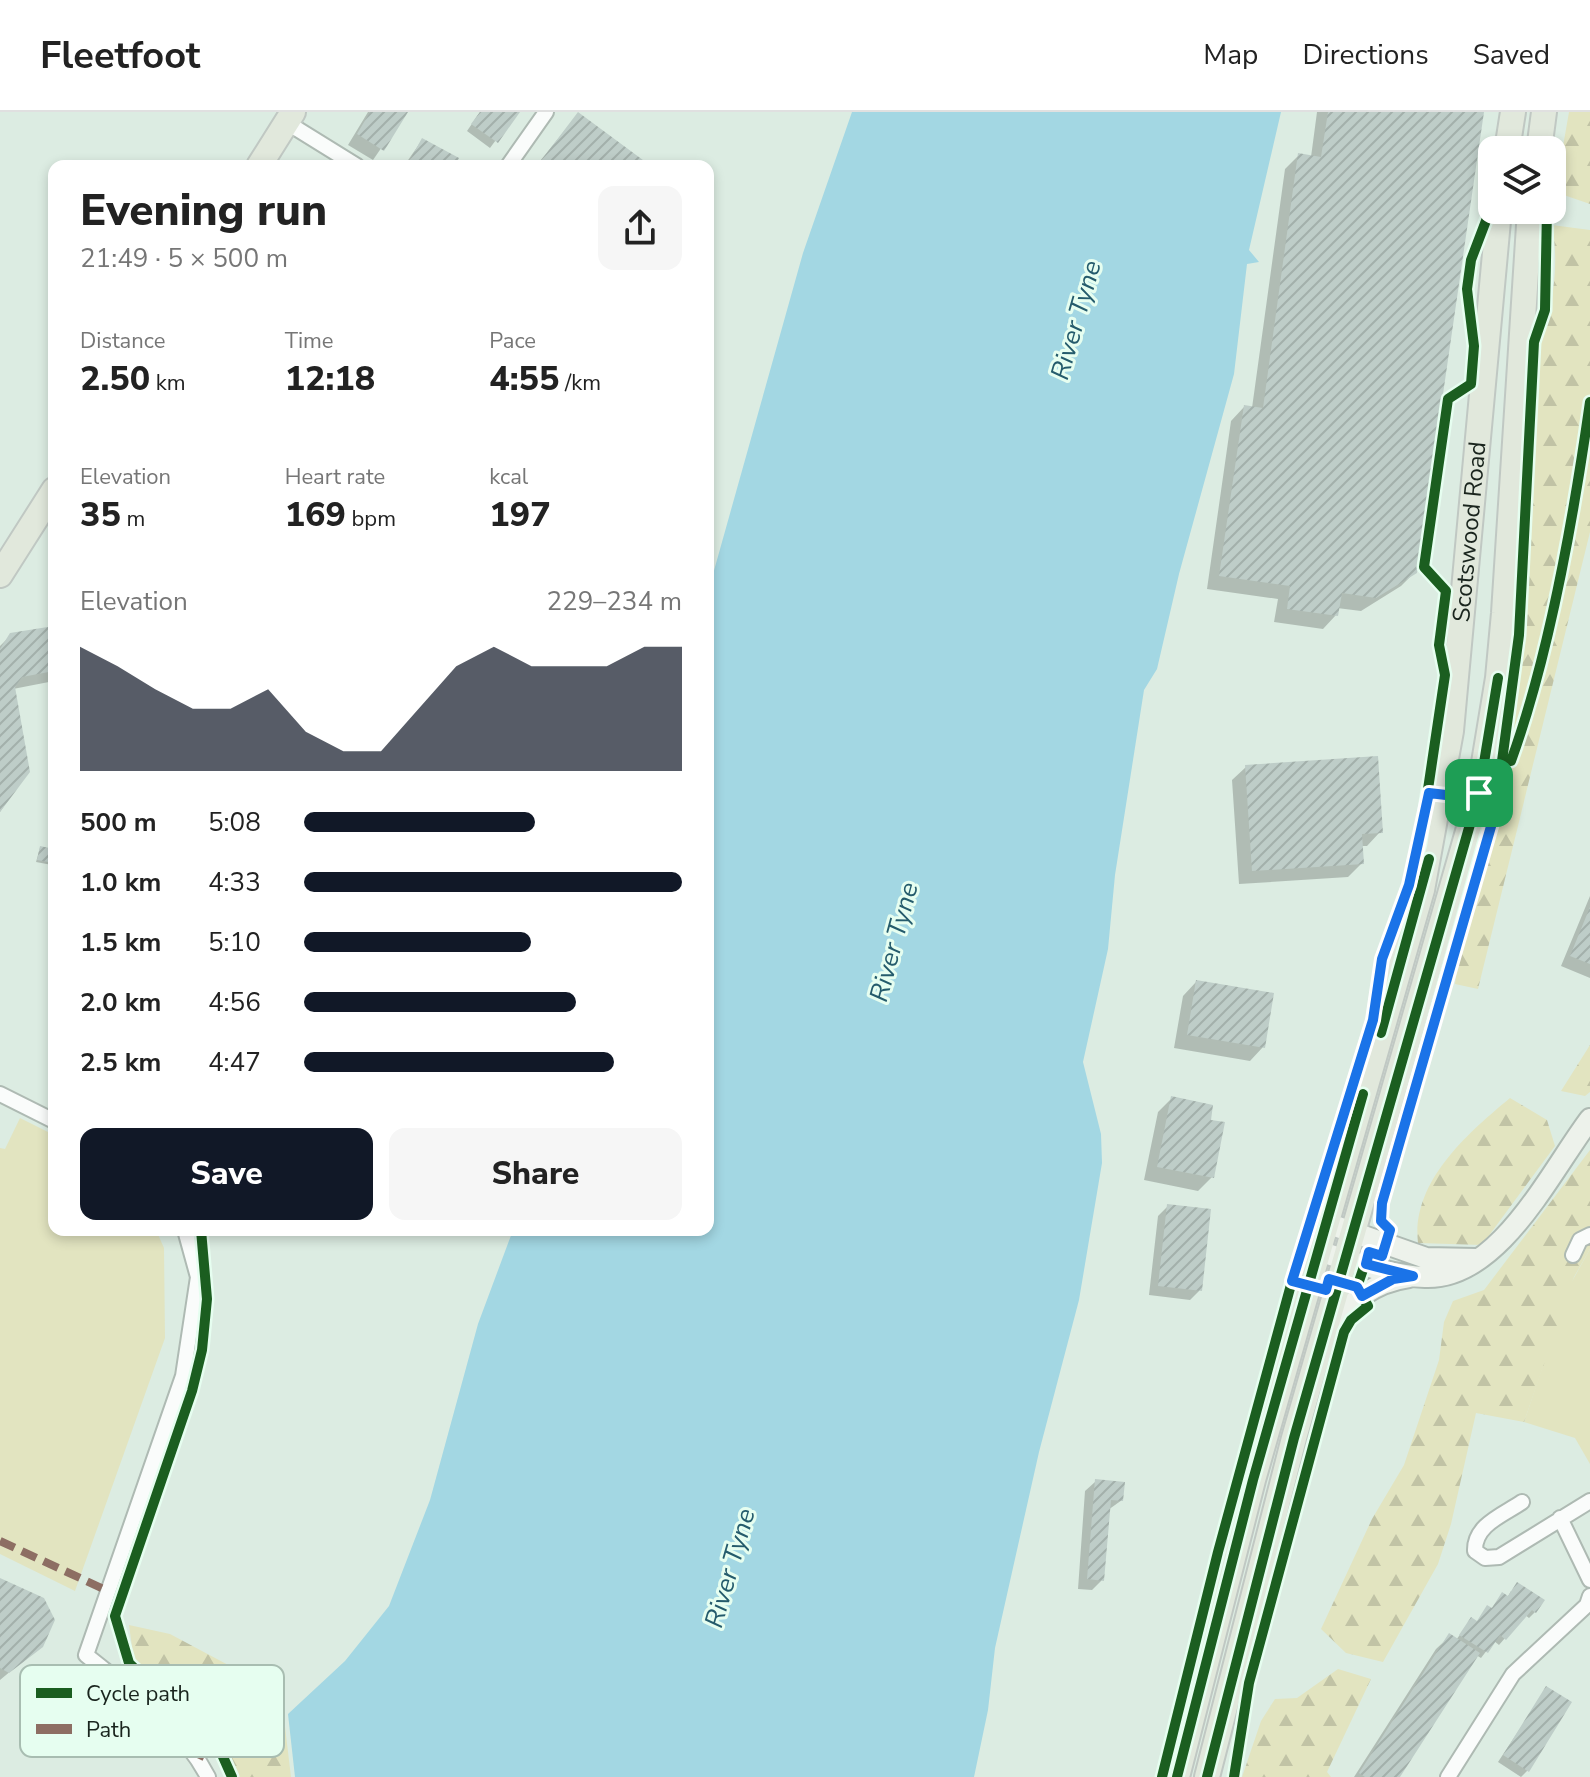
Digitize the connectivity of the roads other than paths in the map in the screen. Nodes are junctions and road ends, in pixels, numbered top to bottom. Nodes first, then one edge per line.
1 (546, 112) edge
2 (1513, 112) edge
3 (1544, 112) edge
4 (290, 117) edge
5 (1509, 136) edge
6 (1541, 136) edge
7 (263, 160) edge
8 (349, 160) edge
9 (512, 160) edge
10 (1498, 224) edge
11 (1529, 224) edge
12 (48, 499) edge
13 (0, 575) edge
14 (0, 1094) edge
15 (48, 1118) edge
16 (1590, 1119) edge
17 (1326, 1223) junction
18 (1354, 1233) junction
19 (1590, 1235) edge
20 (187, 1236) edge
21 (1318, 1251) junction
22 (1573, 1255) dead end
23 (1484, 1258) junction
24 (1347, 1260) junction
25 (1413, 1276) junction
26 (1321, 1345) junction
27 (1590, 1501) edge
28 (1522, 1502) dead end
29 (1560, 1518) junction
30 (1590, 1580) edge
31 (1590, 1596) edge
32 (98, 1665) edge
33 (197, 1757) edge
34 (208, 1777) edge
35 (1177, 1777) edge
36 (1207, 1777) edge
37 (1448, 1777) edge

1 - 9 street
2 - 5 main road
3 - 6 main road
4 - 7 main road
4 - 8 street
10 - 17 main road, Scotswood Road
11 - 18 main road, Scotswood Road
12 - 13 main road
14 - 15 street
16 - 23 main road
17 - 18 main road
17 - 21 main road, Scotswood Road
18 - 23 main road
18 - 24 main road, Scotswood Road
19 - 22 street
20 - 32 street
21 - 24 main road
21 - 35 main road, Scotswood Road
23 - 25 main road
24 - 25 main road
24 - 26 main road, Scotswood Road
25 - 26 main road
26 - 36 main road, Scotswood Road
27 - 29 street
28 - 29 street
29 - 30 street
31 - 37 street
33 - 34 street

